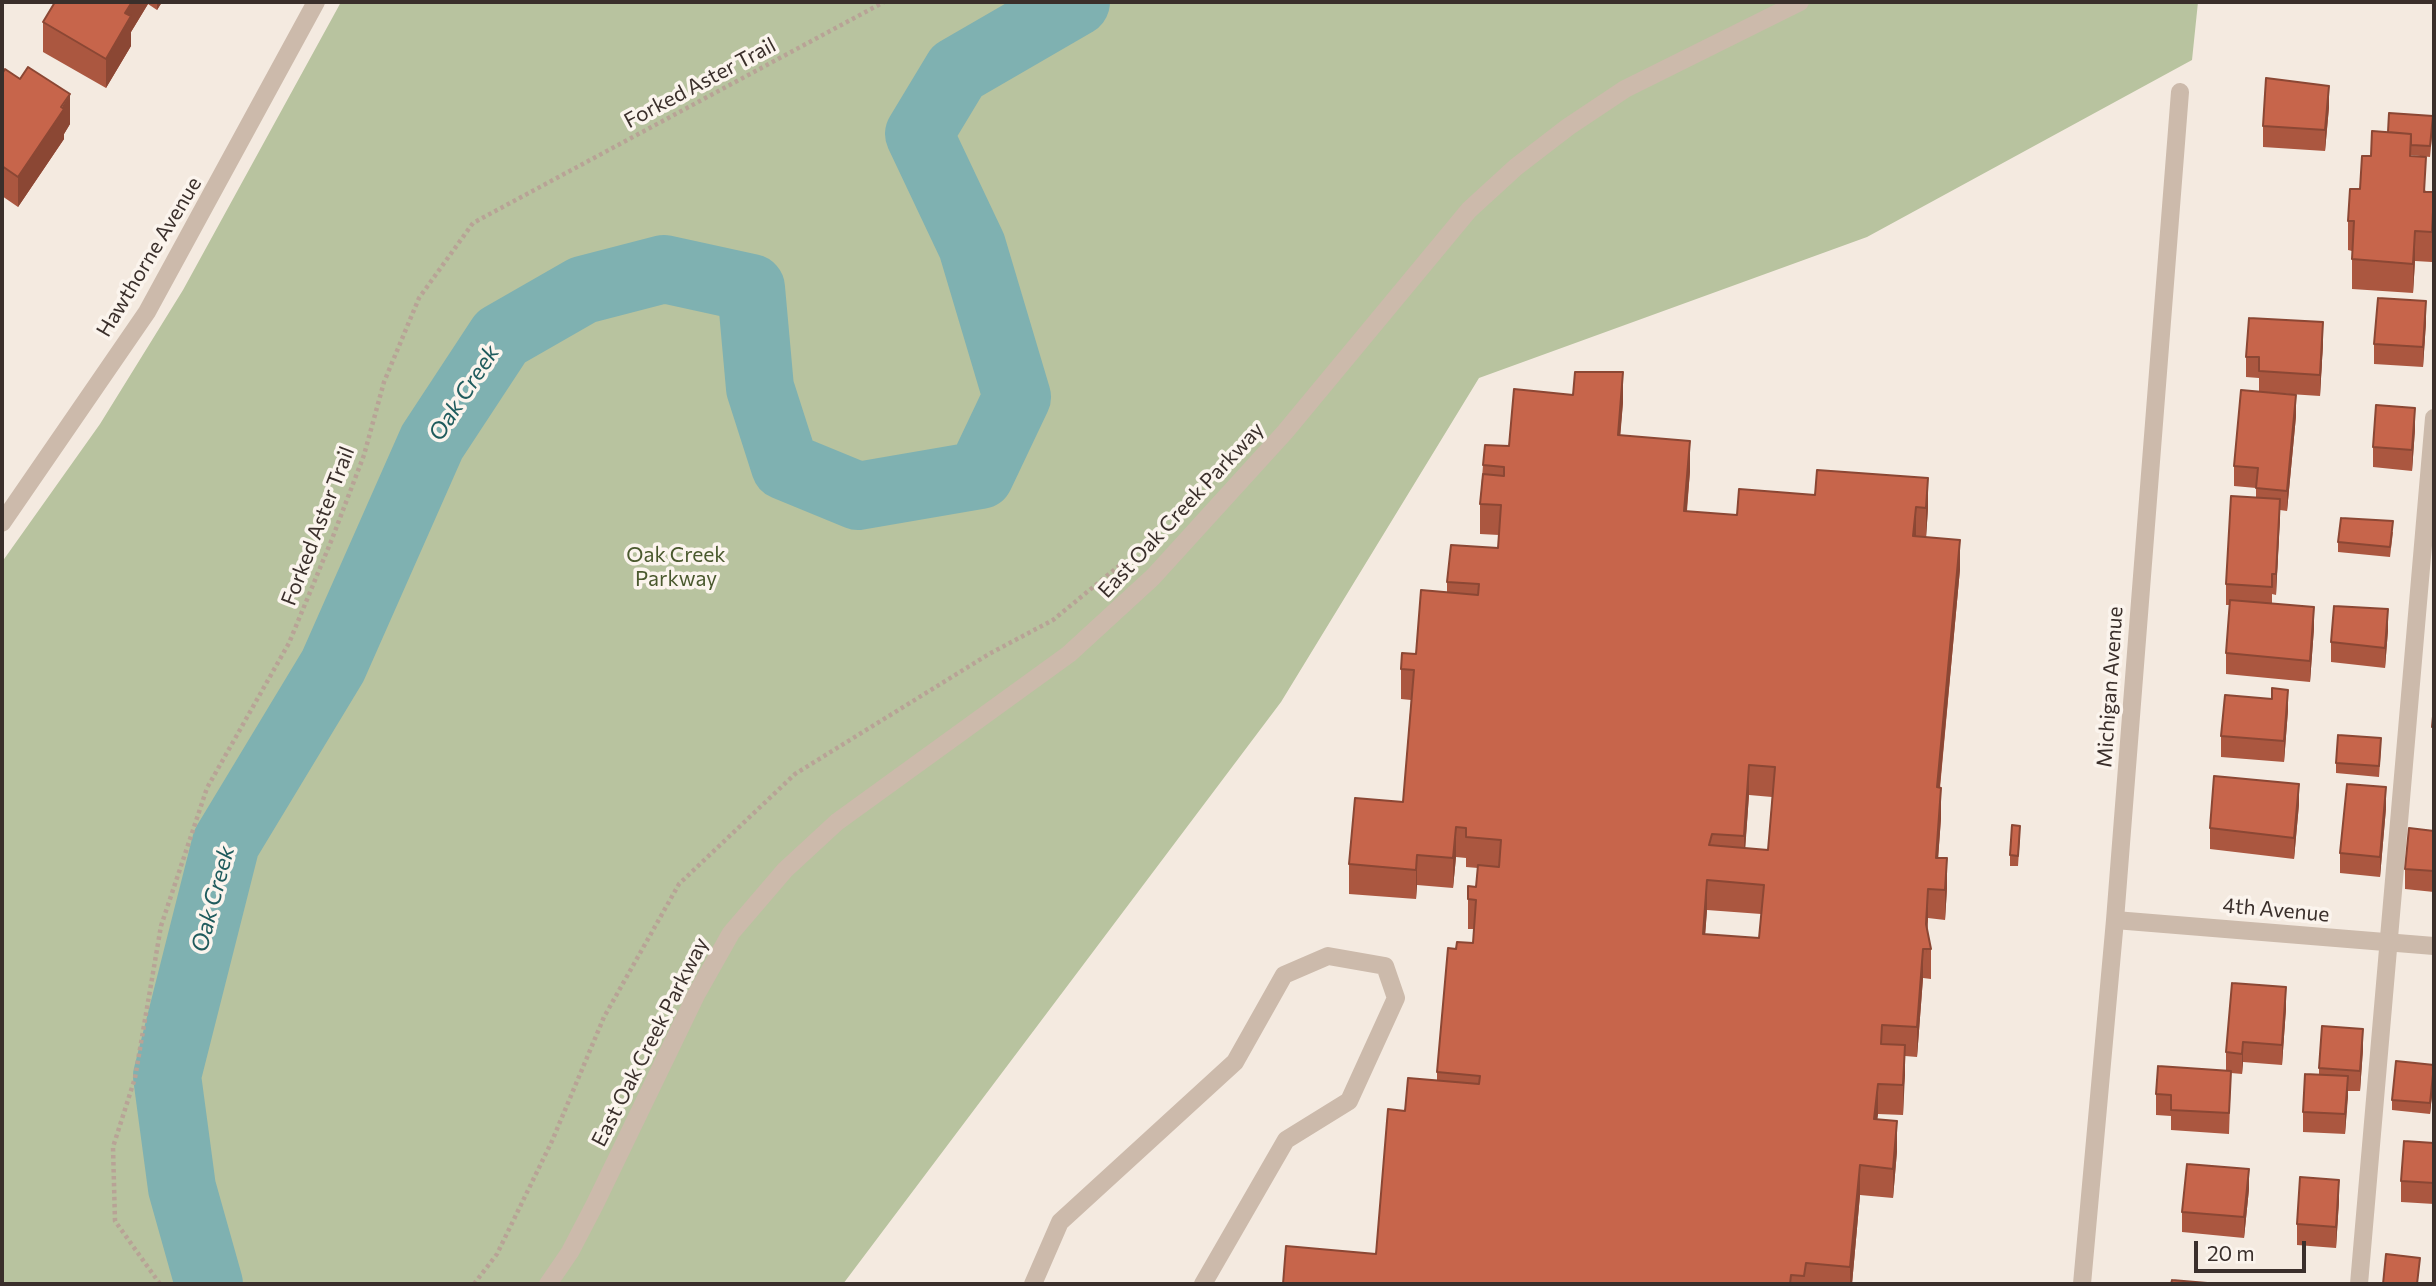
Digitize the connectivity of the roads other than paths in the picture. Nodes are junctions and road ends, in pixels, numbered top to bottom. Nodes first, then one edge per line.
1 (316, 2) edge
2 (1800, 2) edge
3 (2180, 92) dead end
4 (2434, 418) edge
5 (2, 523) edge
6 (2115, 920) junction
7 (2389, 942) junction
8 (2434, 946) edge
9 (548, 1284) edge
10 (1033, 1284) edge
11 (1203, 1284) edge
12 (2082, 1284) edge
13 (2359, 1284) edge

1 - 5 street, Hawthorne Avenue
2 - 9 street, East Oak Creek Parkway
3 - 6 street, Michigan Avenue
4 - 7 street
6 - 7 street, 4th Avenue
6 - 12 street, Michigan Avenue
7 - 8 street, 4th Avenue
7 - 13 street
10 - 11 street

